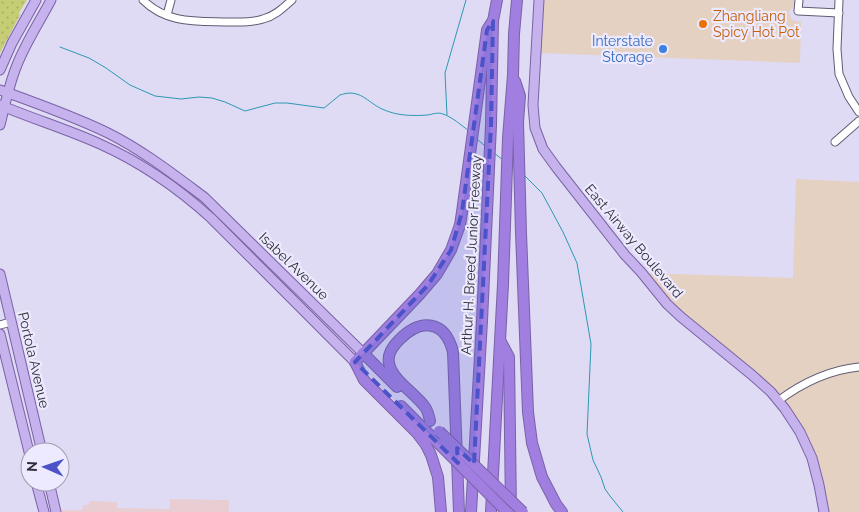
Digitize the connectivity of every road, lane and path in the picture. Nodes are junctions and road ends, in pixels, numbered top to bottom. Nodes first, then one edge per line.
1 (36, 0) edge
2 (52, 0) edge
3 (143, 0) edge
4 (172, 0) edge
5 (292, 0) edge
6 (497, 0) edge
7 (517, 0) edge
8 (540, 0) edge
9 (799, 0) edge
10 (839, 0) edge
11 (839, 13) junction
12 (167, 15) junction
13 (493, 21) junction
14 (0, 70) edge
15 (513, 75) junction
16 (4, 92) edge
17 (2, 106) edge
18 (859, 112) edge
19 (859, 122) edge
20 (0, 125) edge
21 (835, 142) dead end
22 (0, 274) edge
23 (11, 322) junction
24 (0, 325) edge
25 (0, 334) edge
26 (500, 342) junction
27 (363, 353) junction
28 (355, 362) junction
29 (859, 366) edge
30 (778, 401) junction
31 (430, 421) junction
32 (27, 442) edge
33 (40, 442) edge
34 (39, 492) edge
35 (51, 492) edge
36 (44, 512) edge
37 (56, 512) edge
38 (441, 512) edge
39 (459, 512) edge
40 (471, 512) edge
41 (491, 512) edge
42 (507, 512) edge
43 (511, 512) edge
44 (523, 512) edge
45 (562, 512) edge
46 (824, 512) edge

1 - 14 main road
2 - 16 main road
3 - 12 street
4 - 12 street
5 - 12 street
6 - 13 highway, Arthur H. Breed Junior Freeway
7 - 15 highway
8 - 30 main road, East Airway Boulevard
9 - 11 street
10 - 11 street
11 - 18 street
13 - 27 highway
13 - 40 highway, Arthur H. Breed Junior Freeway
15 - 26 highway
15 - 45 highway
16 - 17 main road
16 - 27 main road, Isabel Avenue
17 - 20 main road
17 - 28 main road, Isabel Avenue
19 - 21 street
22 - 23 main road, Portola Avenue
23 - 24 street
23 - 33 main road, Portola Avenue
25 - 32 main road, Portola Avenue
26 - 41 highway
26 - 43 highway
27 - 28 highway
27 - 31 highway, Isabel Avenue
28 - 38 highway
28 - 42 highway, Isabel Avenue, bridge
29 - 30 street
30 - 46 main road, East Airway Boulevard
31 - 39 highway
31 - 44 highway, Isabel Avenue, bridge
34 - 36 main road
35 - 37 main road

